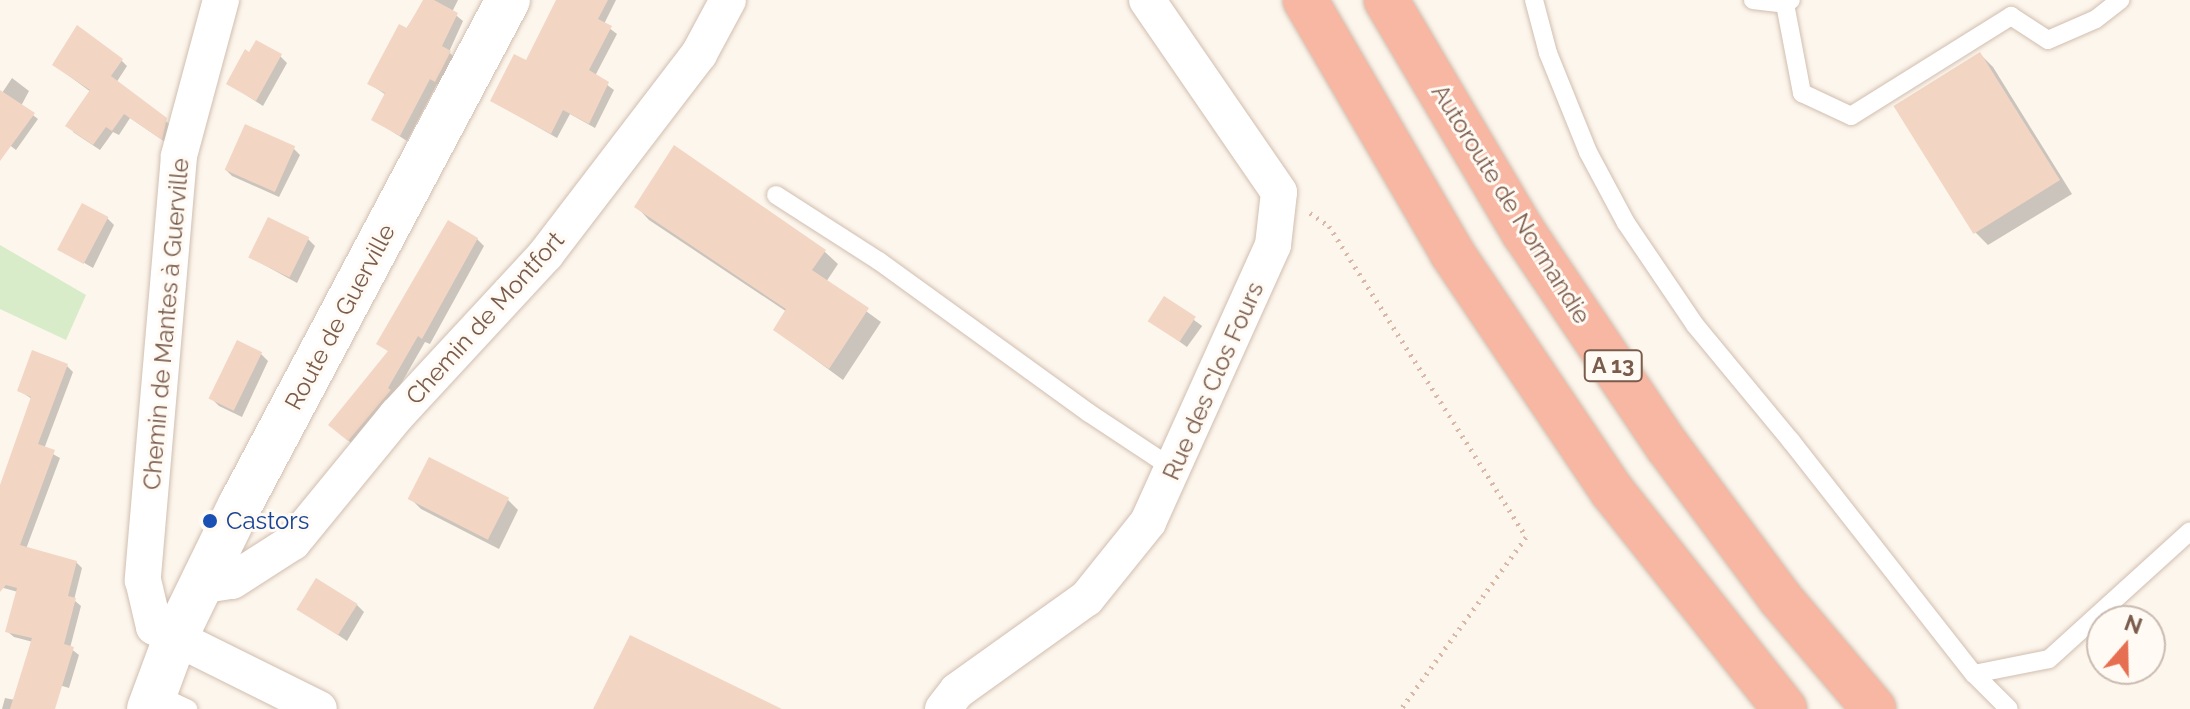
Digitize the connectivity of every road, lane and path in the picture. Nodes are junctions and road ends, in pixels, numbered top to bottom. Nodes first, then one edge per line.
1 (221, 0) edge
2 (508, 0) edge
3 (728, 0) edge
4 (1147, 0) edge
5 (1305, 0) edge
6 (1386, 0) edge
7 (1534, 0) edge
8 (1753, 0) edge
9 (2120, 0) edge
10 (1788, 2) edge
11 (1279, 192) junction
12 (776, 195) dead end
13 (1175, 470) junction
14 (2190, 531) edge
15 (199, 586) junction
16 (176, 636) junction
17 (1974, 674) junction
18 (164, 704) edge
19 (319, 709) edge
20 (943, 709) edge
21 (1401, 709) edge
22 (1785, 709) edge
23 (1874, 709) edge
24 (2009, 709) edge

1 - 16 street, Chemin de Mantes à Guerville
2 - 15 street, Route de Guerville
3 - 15 street, Chemin de Montfort
4 - 11 street
5 - 22 highway, A 13
6 - 23 highway, Autoroute de Normandie / A 13
7 - 17 lane
8 - 10 lane
9 - 10 lane
11 - 13 street, Rue des Clos Fours
11 - 21 path
12 - 13 lane
13 - 20 street, Rue des Clos Fours
14 - 17 lane
15 - 16 street, Route de Guerville
16 - 18 street, Route de Guerville
16 - 19 street
17 - 24 lane

